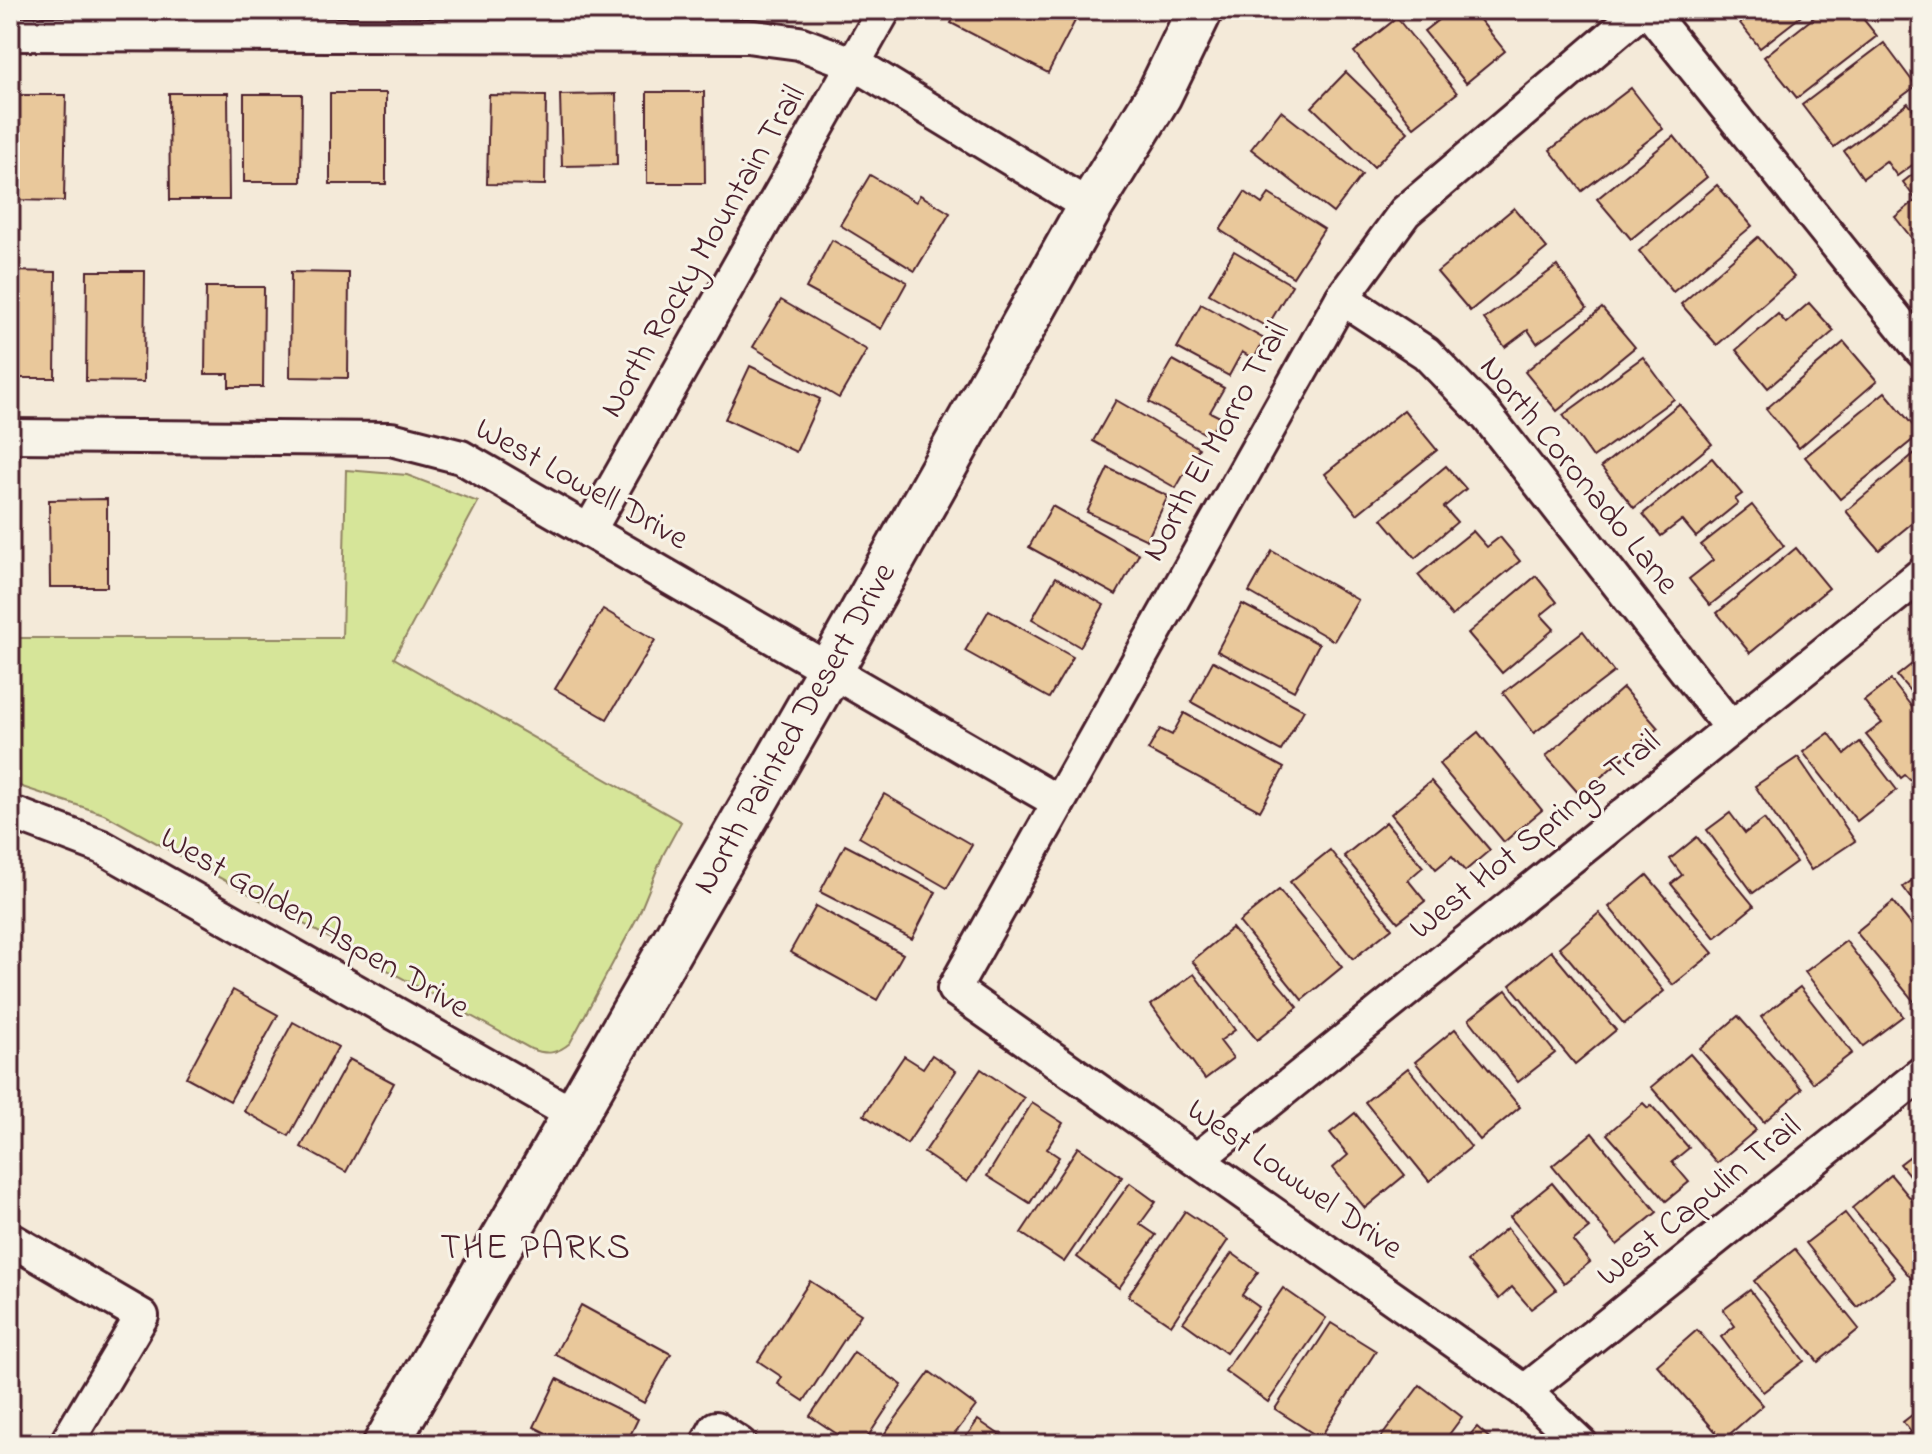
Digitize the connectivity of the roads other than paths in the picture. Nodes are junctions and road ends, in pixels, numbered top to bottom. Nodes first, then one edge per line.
1 (884, 10) edge
2 (1200, 10) edge
3 (1642, 10) edge
4 (1648, 10) edge
5 (10, 34) edge
6 (855, 64) junction
7 (1090, 207) junction
8 (1342, 298) junction
9 (1922, 351) edge
10 (10, 436) edge
11 (589, 531) junction
12 (1922, 574) edge
13 (829, 672) junction
14 (1730, 727) junction
15 (1058, 802) junction
16 (10, 812) edge
17 (954, 989) joint
18 (1922, 1073) edge
19 (574, 1115) junction
20 (1199, 1158) junction
21 (10, 1239) edge
22 (1525, 1391) junction
23 (66, 1444) edge
24 (386, 1444) edge
25 (1581, 1444) edge

1 - 6 street, North Rocky Mountain Trail
2 - 7 street, North Painted Desert Drive
3 - 8 street, North El Morro Trail
4 - 9 street
5 - 6 street
6 - 7 street
6 - 11 street, North Rocky Mountain Trail
7 - 13 street, North Painted Desert Drive
8 - 14 street, North Coronado Lane
8 - 15 street, North El Morro Trail
10 - 11 street, West Lowell Drive
11 - 13 street, West Lowell Drive
12 - 14 street, West Hot Springs Trail
13 - 15 street, West Lowell Drive
13 - 19 street, North Painted Desert Drive
14 - 20 street, West Hot Springs Trail
15 - 17 street, North El Morro Trail
16 - 19 street, West Golden Aspen Drive
17 - 20 street, West Lowwel Drive
18 - 22 street, West Capulin Trail
19 - 24 street, North Painted Desert Drive
20 - 22 street, West Lowwel Drive
21 - 23 street
22 - 25 street, West Lowwel Drive

